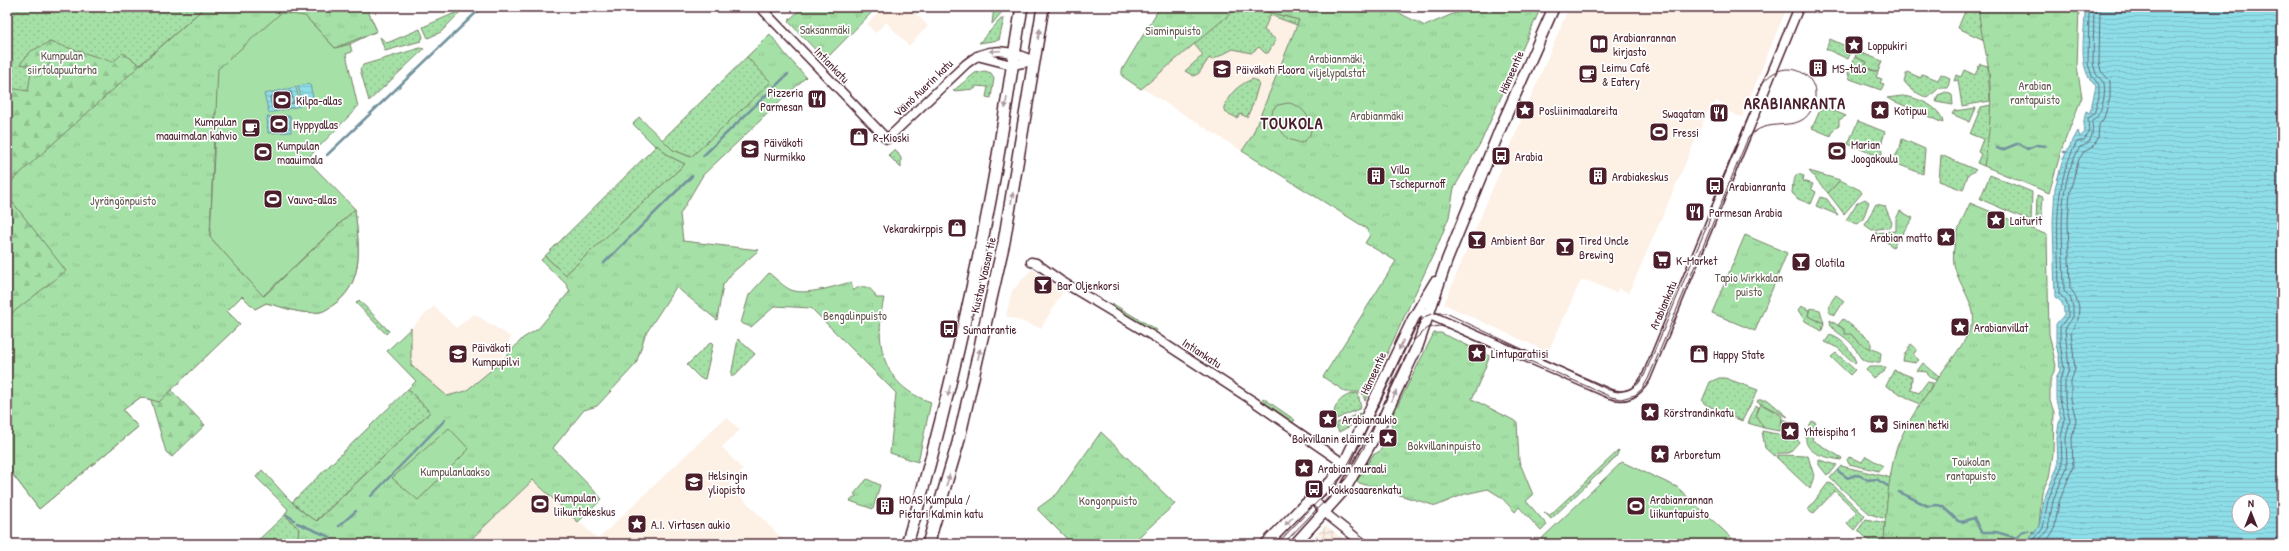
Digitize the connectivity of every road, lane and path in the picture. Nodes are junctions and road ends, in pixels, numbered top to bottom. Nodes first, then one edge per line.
1 (760, 7) edge
2 (1022, 7) edge
3 (1043, 7) edge
4 (1554, 7) edge
5 (1799, 7) edge
6 (1014, 52) junction
7 (977, 56) junction
8 (1034, 61) junction
9 (1012, 65) junction
10 (888, 139) joint
11 (1447, 260) junction
12 (1031, 262) dead end
13 (1419, 310) junction
14 (1429, 314) junction
15 (1344, 464) junction
16 (1356, 472) junction
17 (1313, 499) junction
18 (1325, 513) junction
19 (907, 544) edge
20 (928, 544) edge
21 (1266, 544) edge
22 (1295, 544) edge
23 (1364, 544) edge

1 - 10 street, Intiankatu
2 - 6 main road, Kustaa Vaasan tie
8 -> 3 main road, Kustaa Vaasan tie
4 - 11 main road, Hämeentie
5 - 14 street, Arabiankatu
6 -> 7 street, Väinö Auerin katu
6 - 8 street, Väinö Auerin katu
6 - 9 main road, Kustaa Vaasan tie
7 - 9 street
7 - 10 street, Väinö Auerin katu
8 - 9 street
20 -> 8 main road, Kustaa Vaasan tie
9 -> 19 main road, Kustaa Vaasan tie
11 - 13 main road, Hämeentie
11 - 14 main road, Hämeentie
12 - 15 street, Intiankatu
13 - 14 street, Arabiankatu
13 -> 15 main road, Hämeentie
16 -> 14 main road, Hämeentie
15 - 16 street, Intiankatu
15 - 17 main road, Hämeentie
16 - 18 main road, Hämeentie
17 - 18 street
17 -> 21 main road, Hämeentie
18 - 22 main road, Hämeentie
18 - 23 street

